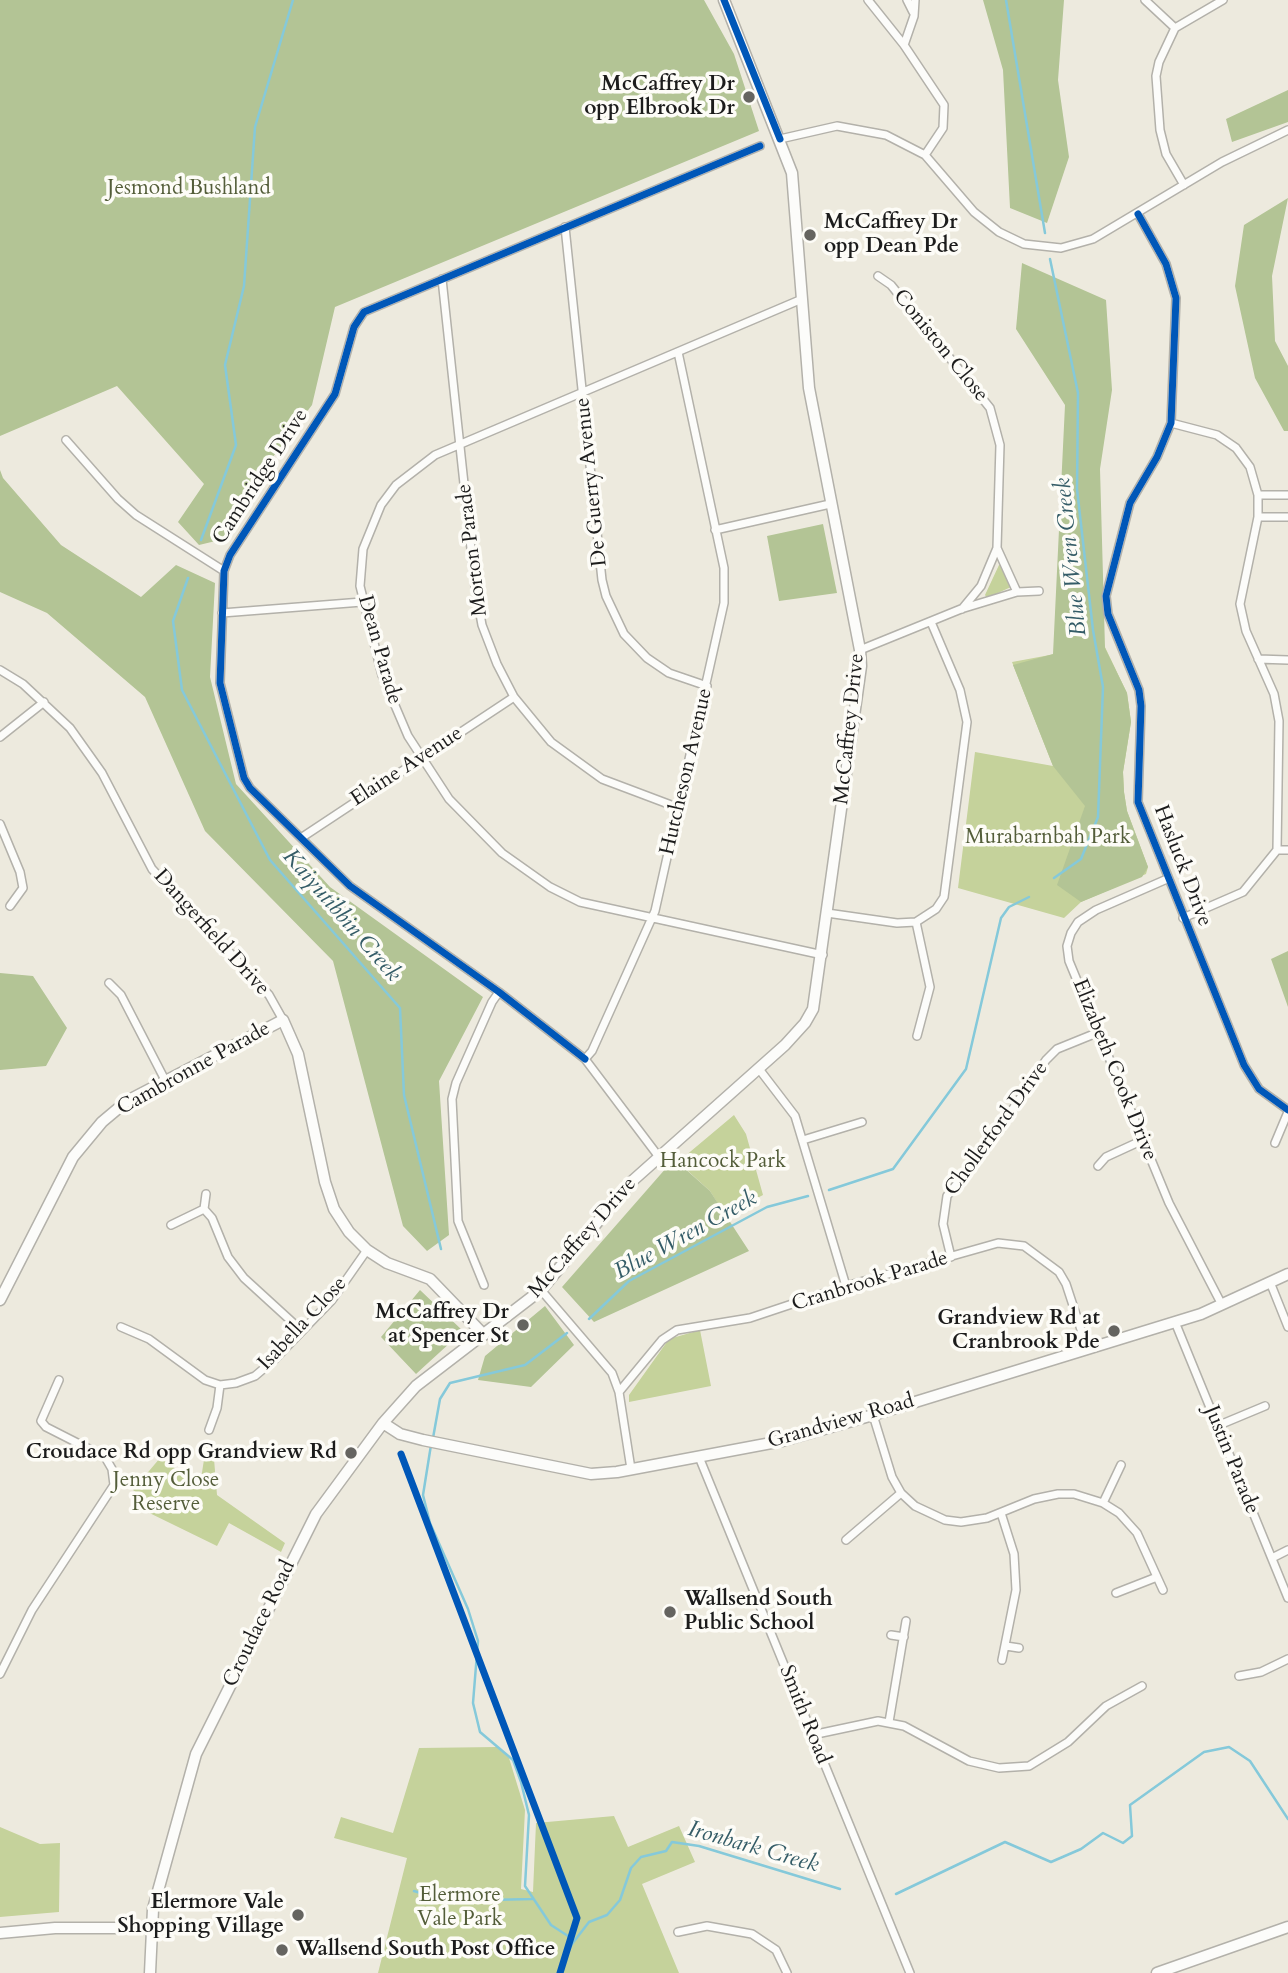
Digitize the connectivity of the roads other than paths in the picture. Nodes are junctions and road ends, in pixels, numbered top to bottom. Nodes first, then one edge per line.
1 (724, 0) edge
2 (868, 0) edge
3 (907, 0) edge
4 (915, 0) edge
5 (1145, 0) edge
6 (1223, 0) edge
7 (914, 16) junction
8 (1175, 28) junction
9 (904, 45) junction
10 (1288, 130) edge
11 (780, 139) junction
12 (760, 146) dead end
13 (925, 155) junction
14 (1184, 185) junction
15 (1138, 214) junction
16 (565, 227) junction
17 (878, 276) dead end
18 (442, 279) junction
19 (802, 299) junction
20 (678, 352) junction
21 (583, 391) junction
22 (1171, 423) junction
23 (66, 440) dead end
24 (461, 443) junction
25 (1258, 495) junction
26 (1288, 495) edge
27 (830, 504) junction
28 (1258, 517) junction
29 (1288, 517) edge
30 (715, 530) junction
31 (997, 548) junction
32 (223, 571) junction
33 (1017, 592) junction
34 (1039, 592) dead end
35 (362, 602) junction
36 (961, 609) junction
37 (222, 613) junction
38 (931, 622) junction
39 (860, 650) junction
40 (1258, 659) junction
41 (1288, 660) edge
42 (0, 670) edge
43 (707, 686) junction
44 (514, 697) junction
45 (44, 702) junction
46 (0, 737) edge
47 (421, 758) junction
48 (679, 808) junction
49 (0, 824) edge
50 (301, 838) junction
51 (1277, 850) junction
52 (1288, 850) edge
53 (1167, 879) junction
54 (10, 906) dead end
55 (827, 913) junction
56 (1183, 918) junction
57 (652, 919) junction
58 (916, 922) junction
59 (823, 955) junction
60 (109, 983) dead end
61 (499, 992) junction
62 (284, 1020) junction
63 (1099, 1032) junction
64 (917, 1036) dead end
65 (585, 1059) junction
66 (760, 1069) junction
67 (165, 1080) junction
68 (1288, 1111) edge
69 (862, 1122) dead end
70 (803, 1140) junction
71 (1143, 1140) junction
72 (1275, 1143) dead end
73 (659, 1157) junction
74 (1098, 1166) dead end
75 (206, 1194) dead end
76 (204, 1209) junction
77 (172, 1225) dead end
78 (367, 1250) junction
79 (951, 1257) junction
80 (1288, 1274) edge
81 (1270, 1282) junction
82 (484, 1285) dead end
83 (846, 1286) junction
84 (541, 1290) junction
85 (0, 1300) edge
86 (1222, 1305) junction
87 (1175, 1322) junction
88 (121, 1327) dead end
89 (1288, 1327) edge
90 (302, 1331) junction
91 (484, 1335) junction
92 (1087, 1348) junction
93 (59, 1380) dead end
94 (220, 1385) junction
95 (619, 1392) junction
96 (1265, 1406) dead end
97 (873, 1415) junction
98 (383, 1423) junction
99 (1217, 1426) junction
100 (209, 1430) dead end
101 (699, 1457) junction
102 (1121, 1465) dead end
103 (631, 1469) junction
104 (901, 1493) junction
105 (1103, 1503) junction
106 (1001, 1513) junction
107 (846, 1540) dead end
108 (1288, 1550) edge
109 (1272, 1558) junction
110 (1157, 1577) junction
111 (1163, 1590) dead end
112 (1116, 1593) dead end
113 (1288, 1598) edge
114 (906, 1621) dead end
115 (891, 1635) dead end
116 (904, 1637) junction
117 (1006, 1646) junction
118 (1019, 1648) dead end
119 (1288, 1658) edge
120 (1002, 1660) dead end
121 (0, 1674) edge
122 (1240, 1676) dead end
123 (1142, 1686) dead end
124 (889, 1723) junction
125 (812, 1735) junction
126 (1288, 1927) edge
127 (150, 1928) junction
128 (678, 1932) dead end
129 (0, 1933) edge
130 (150, 1973) edge
131 (787, 1973) edge
132 (910, 1973) edge
133 (1157, 1973) edge

1 - 11 main road, McCaffrey Drive
2 - 9 street
3 - 7 street
4 - 7 street
5 - 8 street
6 - 8 street
7 - 9 street
8 - 14 street
9 - 13 street
10 - 14 street
11 - 13 street
11 - 19 main road, McCaffrey Drive
12 - 16 street, Cambridge Drive
13 - 15 street
14 - 15 street
15 - 22 street, Hasluck Drive
16 - 18 street, Cambridge Drive
16 - 21 street, De Guerry Avenue
17 - 31 street, Coniston Close
18 - 24 street, Morton Parade
18 - 32 street, Cambridge Drive
19 - 20 street, Dean Parade
19 - 27 main road, McCaffrey Drive
20 - 21 street, Dean Parade
20 - 30 street, Hutcheson Avenue
21 - 24 street, Dean Parade
21 - 43 street, De Guerry Avenue
22 - 25 street
22 - 53 street, Hasluck Drive
23 - 32 street
24 - 35 street, Dean Parade
24 - 44 street, Morton Parade
25 - 26 street
25 - 28 street
27 - 30 street
27 - 39 main road, McCaffrey Drive
28 - 29 street
28 - 40 street
30 - 43 street, Hutcheson Avenue
31 - 33 street, Coniston Close
31 - 36 street, Coniston Close
32 - 37 street, Cambridge Drive
33 - 34 street, Coniston Close
33 - 36 street, Coniston Close
35 - 37 street
35 - 47 street, Dean Parade
36 - 38 street, Coniston Close
37 - 50 street, Cambridge Drive
38 - 39 street, Coniston Close
38 - 58 street
39 - 55 main road, McCaffrey Drive
40 - 41 street
40 - 51 street
42 - 45 street, Dangerfield Drive
43 - 48 street, Hutcheson Avenue
44 - 47 street, Elaine Avenue
44 - 48 street, Morton Parade
45 - 46 street
45 - 62 street, Dangerfield Drive
47 - 50 street, Elaine Avenue
47 - 57 street, Dean Parade
48 - 57 street, Hutcheson Avenue
49 - 54 street
50 - 61 street, Cambridge Drive
51 - 52 street
51 - 56 street
53 - 56 street, Hasluck Drive
53 - 63 street, Elizabeth Cook Drive
55 - 58 street
55 - 59 main road, McCaffrey Drive
56 - 68 street, Hasluck Drive
57 - 59 street, Dean Parade
57 - 65 street, Hutcheson Avenue
58 - 64 street
59 - 66 main road, McCaffrey Drive
60 - 67 street
61 - 65 street, Cambridge Drive
61 - 82 street
62 - 67 main road, Cambronne Parade
62 - 78 main road, Dangerfield Drive
63 - 71 street, Elizabeth Cook Drive
63 - 79 street, Chollerford Drive
65 - 73 street
66 - 70 street
66 - 73 main road, McCaffrey Drive
67 - 85 main road, Cambronne Parade
68 - 72 street
69 - 70 street
70 - 83 street
71 - 74 street
71 - 86 street, Elizabeth Cook Drive
73 - 84 main road, McCaffrey Drive
75 - 76 street
76 - 77 street
76 - 90 street
78 - 90 street, Isabella Close
78 - 91 main road, Dangerfield Drive
79 - 83 street, Cranbrook Parade
79 - 92 street, Cranbrook Parade
80 - 81 main road, Grandview Road
81 - 86 main road, Grandview Road
81 - 89 street
83 - 95 street, Cranbrook Parade
84 - 91 main road, McCaffrey Drive
84 - 95 street
86 - 87 main road, Grandview Road
87 - 92 main road, Grandview Road
87 - 99 street, Justin Parade
88 - 94 street
90 - 94 street, Isabella Close
91 - 98 main road, Croudace Road
92 - 97 main road, Grandview Road
93 - 121 street
94 - 100 street
95 - 103 street
96 - 99 street
97 - 101 main road, Grandview Road
97 - 104 street
98 - 103 main road, Grandview Road
98 - 127 main road, Croudace Road
99 - 109 street, Justin Parade
101 - 103 main road, Grandview Road
101 - 125 street, Smith Road
102 - 105 street
104 - 106 street
104 - 107 street
105 - 106 street
105 - 110 street
106 - 117 street
108 - 109 street
109 - 113 street, Justin Parade
110 - 111 street
110 - 112 street
114 - 116 street
115 - 116 street
116 - 124 street
117 - 118 street
117 - 120 street
119 - 122 street
123 - 124 street
124 - 125 street
125 - 132 street, Smith Road
126 - 133 main road
127 - 129 main road
127 - 130 main road, Croudace Road
128 - 131 street

